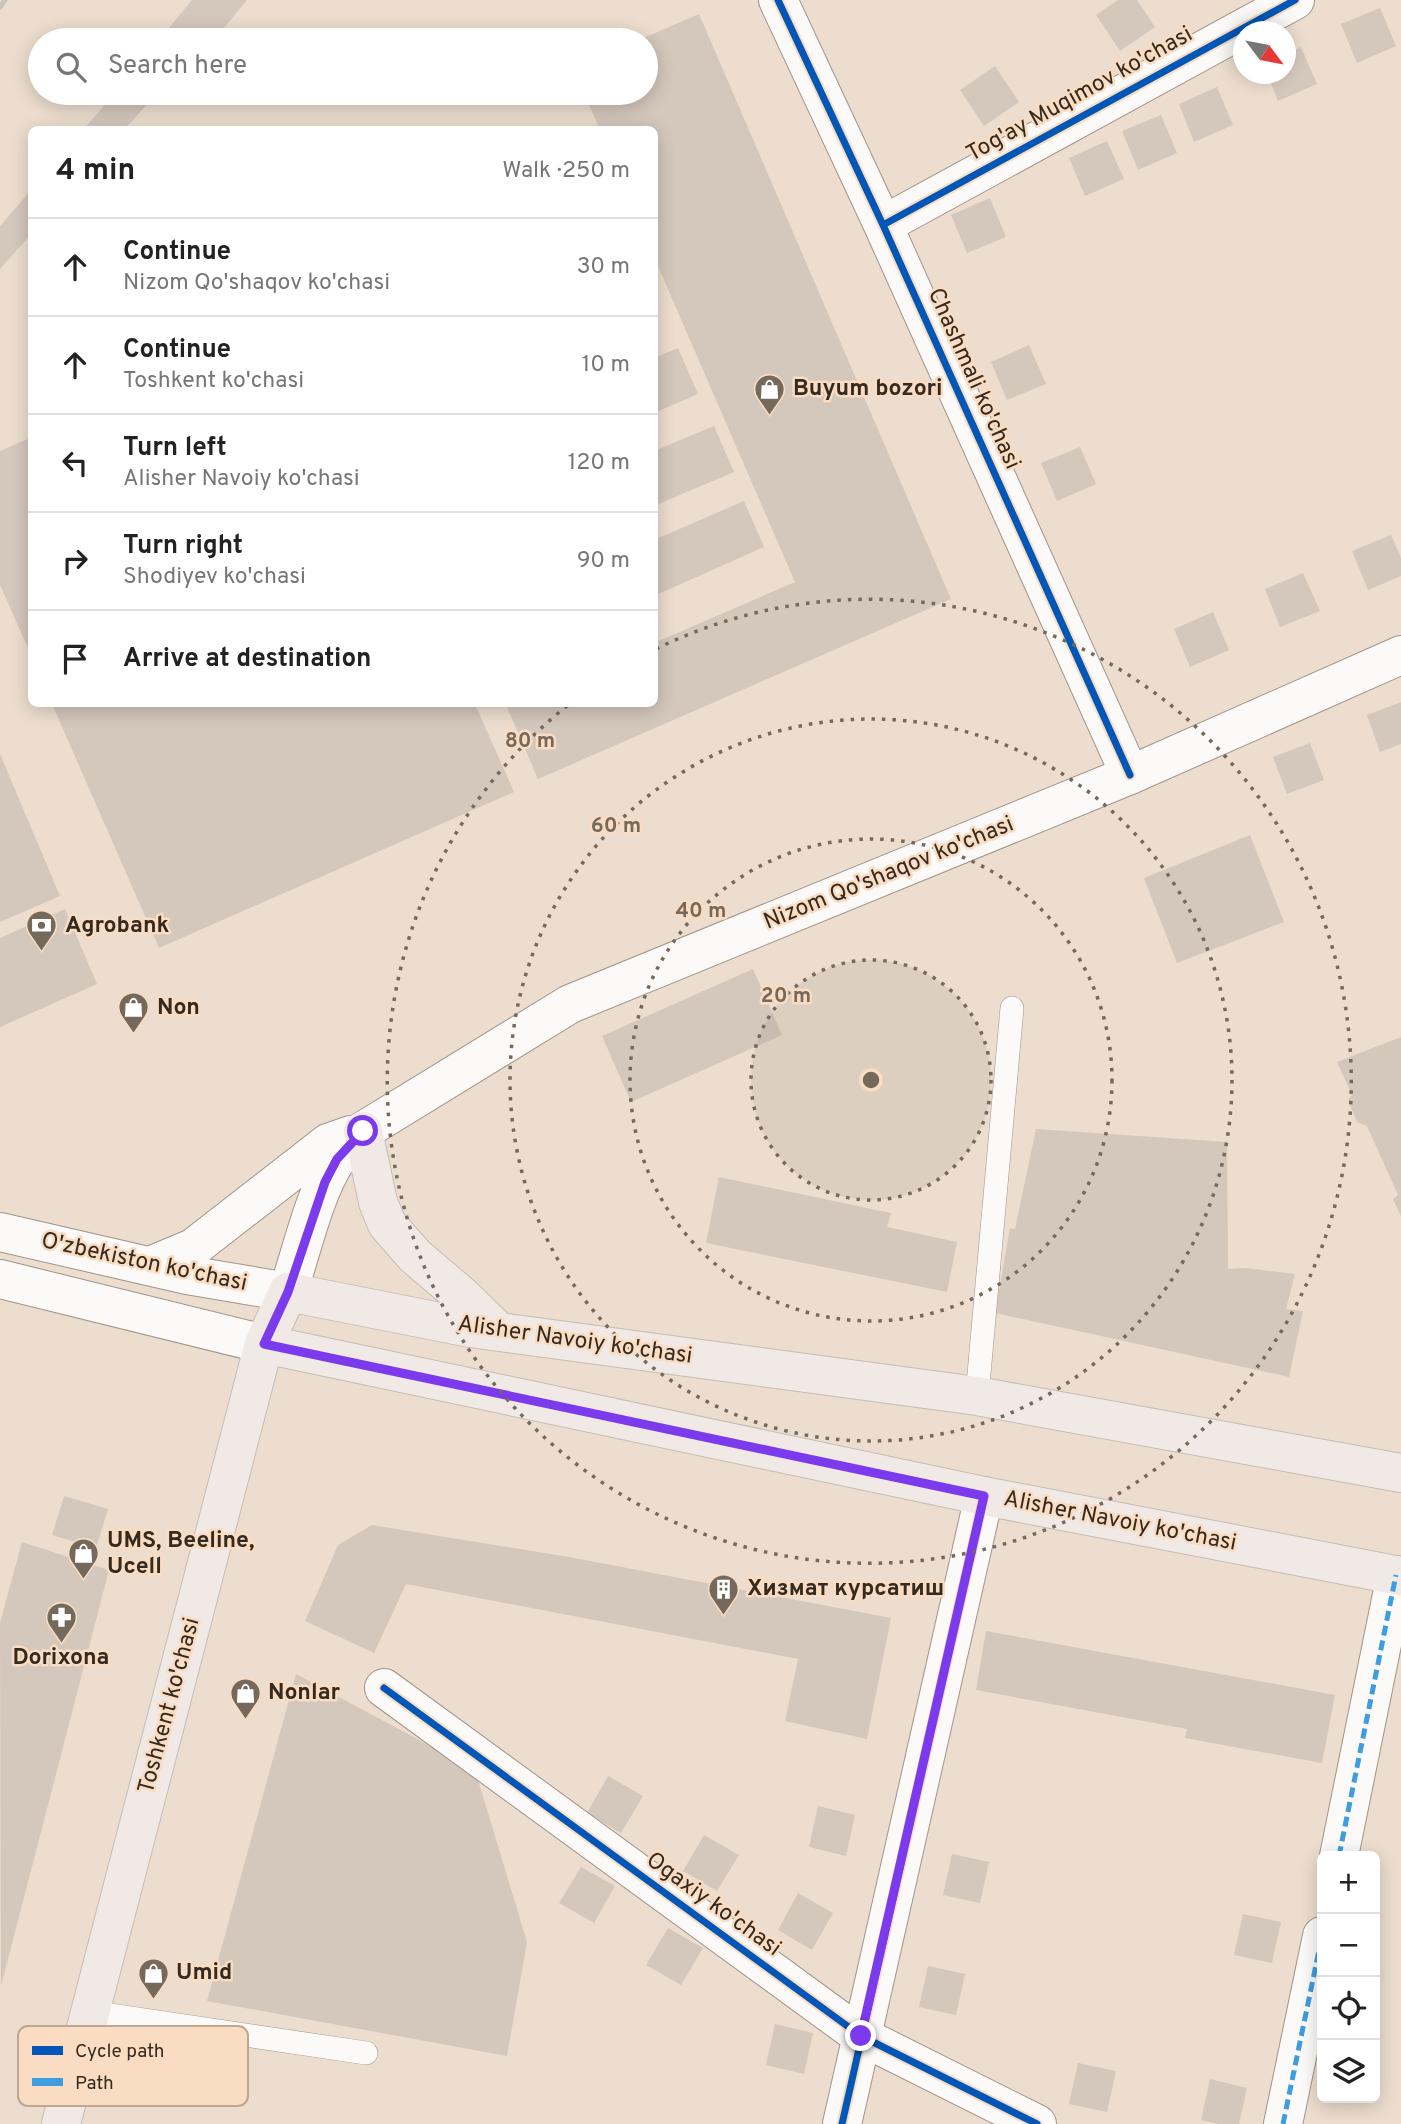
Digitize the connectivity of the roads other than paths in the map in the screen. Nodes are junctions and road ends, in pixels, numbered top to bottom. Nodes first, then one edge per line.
1 (778, 0) edge
2 (1295, 0) edge
3 (883, 225) junction
4 (1401, 655) edge
5 (1130, 775) junction
6 (1012, 1008) dead end
7 (363, 1131) junction
8 (0, 1232) edge
9 (150, 1266) junction
10 (0, 1279) edge
11 (288, 1292) junction
12 (497, 1330) junction
13 (264, 1344) junction
14 (977, 1396) junction
15 (1401, 1474) edge
16 (984, 1496) junction
17 (1399, 1576) edge
18 (384, 1688) dead end
19 (1340, 1851) edge
20 (1317, 1960) edge
21 (90, 2012) junction
22 (86, 2026) edge
23 (184, 2026) edge
24 (248, 2035) edge
25 (861, 2036) junction
26 (366, 2053) dead end
27 (66, 2106) edge
28 (61, 2124) edge
29 (842, 2124) edge
30 (1037, 2124) edge
31 (1283, 2124) edge

1 - 3 street, Chashmali ko'chasi
2 - 3 street, Tog'ay Muqimov ko'chasi
3 - 5 street, Chashmali ko'chasi
4 - 5 street, Nizom Qo'shaqov ko'chasi
5 - 7 street, Nizom Qo'shaqov ko'chasi
6 - 14 lane
7 - 9 street
7 - 11 street, Nizom Qo'shaqov ko'chasi
7 - 12 main road
8 - 9 street, O'zbekiston ko'chasi
9 - 11 street, O'zbekiston ko'chasi
10 - 13 street, O'zbekiston ko'chasi
11 - 12 main road, Alisher Navoiy ko'chasi
11 - 13 main road, Toshkent ko'chasi
12 - 14 main road, Alisher Navoiy ko'chasi
13 - 16 main road, Alisher Navoiy ko'chasi
13 - 21 main road, Toshkent ko'chasi
14 - 15 main road, Alisher Navoiy ko'chasi
16 - 17 main road, Alisher Navoiy ko'chasi
16 - 25 street
17 - 19 street
18 - 25 street, Ogaxiy ko'chasi
20 - 31 street
21 - 22 main road, Toshkent ko'chasi
21 - 23 lane
24 - 26 lane
25 - 29 street
25 - 30 street, Ogaxiy ko'chasi
27 - 28 main road, Toshkent ko'chasi

